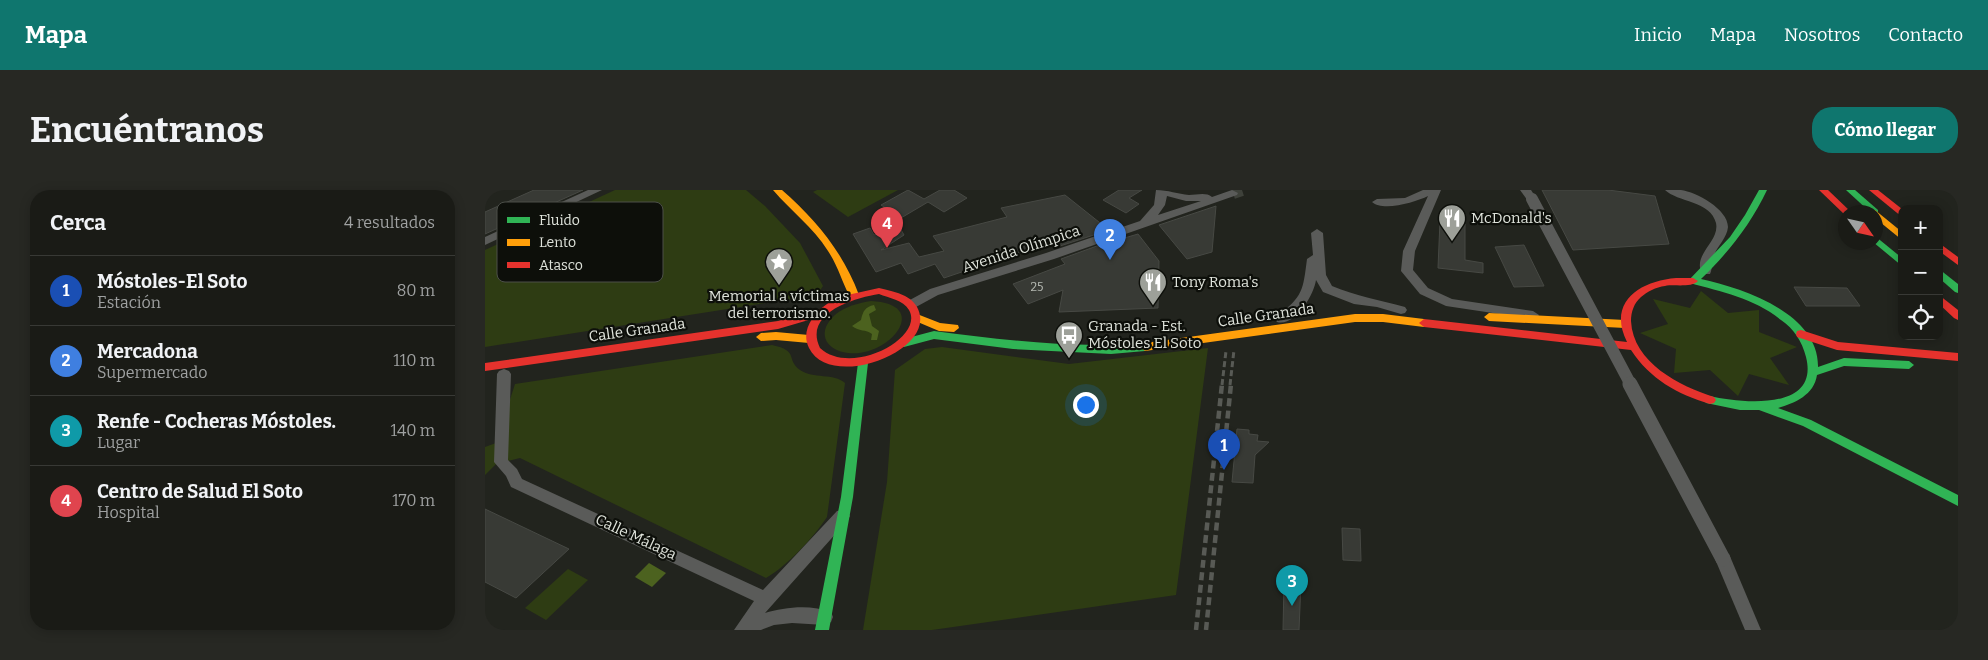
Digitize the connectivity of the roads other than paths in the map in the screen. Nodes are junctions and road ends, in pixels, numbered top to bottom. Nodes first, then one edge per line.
1 (597, 190) edge
2 (777, 190) edge
3 (1160, 190) edge
4 (1418, 190) edge
5 (1430, 190) edge
6 (1436, 190) edge
7 (1670, 190) edge
8 (1763, 190) edge
9 (1823, 190) edge
10 (1850, 190) edge
11 (1873, 190) edge
12 (1530, 193) edge
13 (1186, 198) junction
14 (571, 202) edge
15 (1170, 203) junction
16 (1839, 205) edge
17 (1866, 205) edge
18 (1158, 208) junction
19 (1898, 211) edge
20 (1155, 220) junction
21 (1883, 220) edge
22 (1141, 225) junction
23 (1898, 233) edge
24 (497, 236) edge
25 (485, 241) edge
26 (1883, 246) edge
27 (1943, 249) edge
28 (1898, 259) edge
29 (1958, 262) edge
30 (1706, 271) junction
31 (1943, 276) edge
32 (1693, 282) junction
33 (1958, 290) edge
34 (854, 295) junction
35 (1943, 302) edge
36 (912, 304) junction
37 (1401, 310) junction
38 (822, 313) junction
39 (1958, 316) edge
40 (917, 318) junction
41 (1281, 319) junction
42 (1576, 322) junction
43 (1625, 324) junction
44 (1801, 334) junction
45 (809, 338) junction
46 (904, 343) junction
47 (1632, 346) junction
48 (1958, 357) edge
49 (863, 363) junction
50 (1928, 363) junction
51 (485, 367) edge
52 (1958, 368) edge
53 (1813, 372) junction
54 (504, 374) junction
55 (485, 377) edge
56 (1763, 407) junction
57 (1958, 501) edge
58 (844, 514) junction
59 (765, 599) junction
60 (824, 623) edge
61 (742, 630) edge
62 (1753, 630) edge

1 - 14 street
2 - 34 main road
3 - 13 street
3 - 15 street
3 - 18 street
4 - 5 street
6 - 42 street
7 - 30 street
8 - 30 main road
9 - 16 main road
10 - 17 main road
11 - 19 main road
12 - 62 street, bridge
13 - 15 street
13 - 20 street, Avenida Olímpica
15 - 18 street
15 - 20 street
18 - 22 street
20 - 22 street, Avenida Olímpica
21 - 23 main road
22 - 36 street, Avenida Olímpica
24 - 25 street
26 - 28 main road
27 - 29 main road
30 - 32 main road
31 - 33 main road
32 - 43 main road
32 - 44 main road
34 - 36 main road
34 - 38 main road
35 - 39 main road
36 - 40 main road
37 - 41 main road, Calle Granada
37 - 41 street
37 - 42 main road, Calle Granada
38 - 45 main road
38 - 51 main road, Calle Granada
40 - 41 main road, Calle Granada
40 - 46 main road
42 - 43 main road, Calle Granada
43 - 47 main road
44 - 50 main road
44 - 53 main road
45 - 49 main road
45 - 54 main road, Calle Granada
46 - 47 main road, Calle Granada
46 - 49 main road
47 - 56 main road
48 - 50 main road
49 - 58 main road
50 - 52 main road
50 - 53 main road
53 - 56 main road
54 - 55 main road, Calle Granada
54 - 59 street, Calle Málaga
56 - 57 main road
58 - 59 street
58 - 60 main road
59 - 61 street
60 - 61 street

